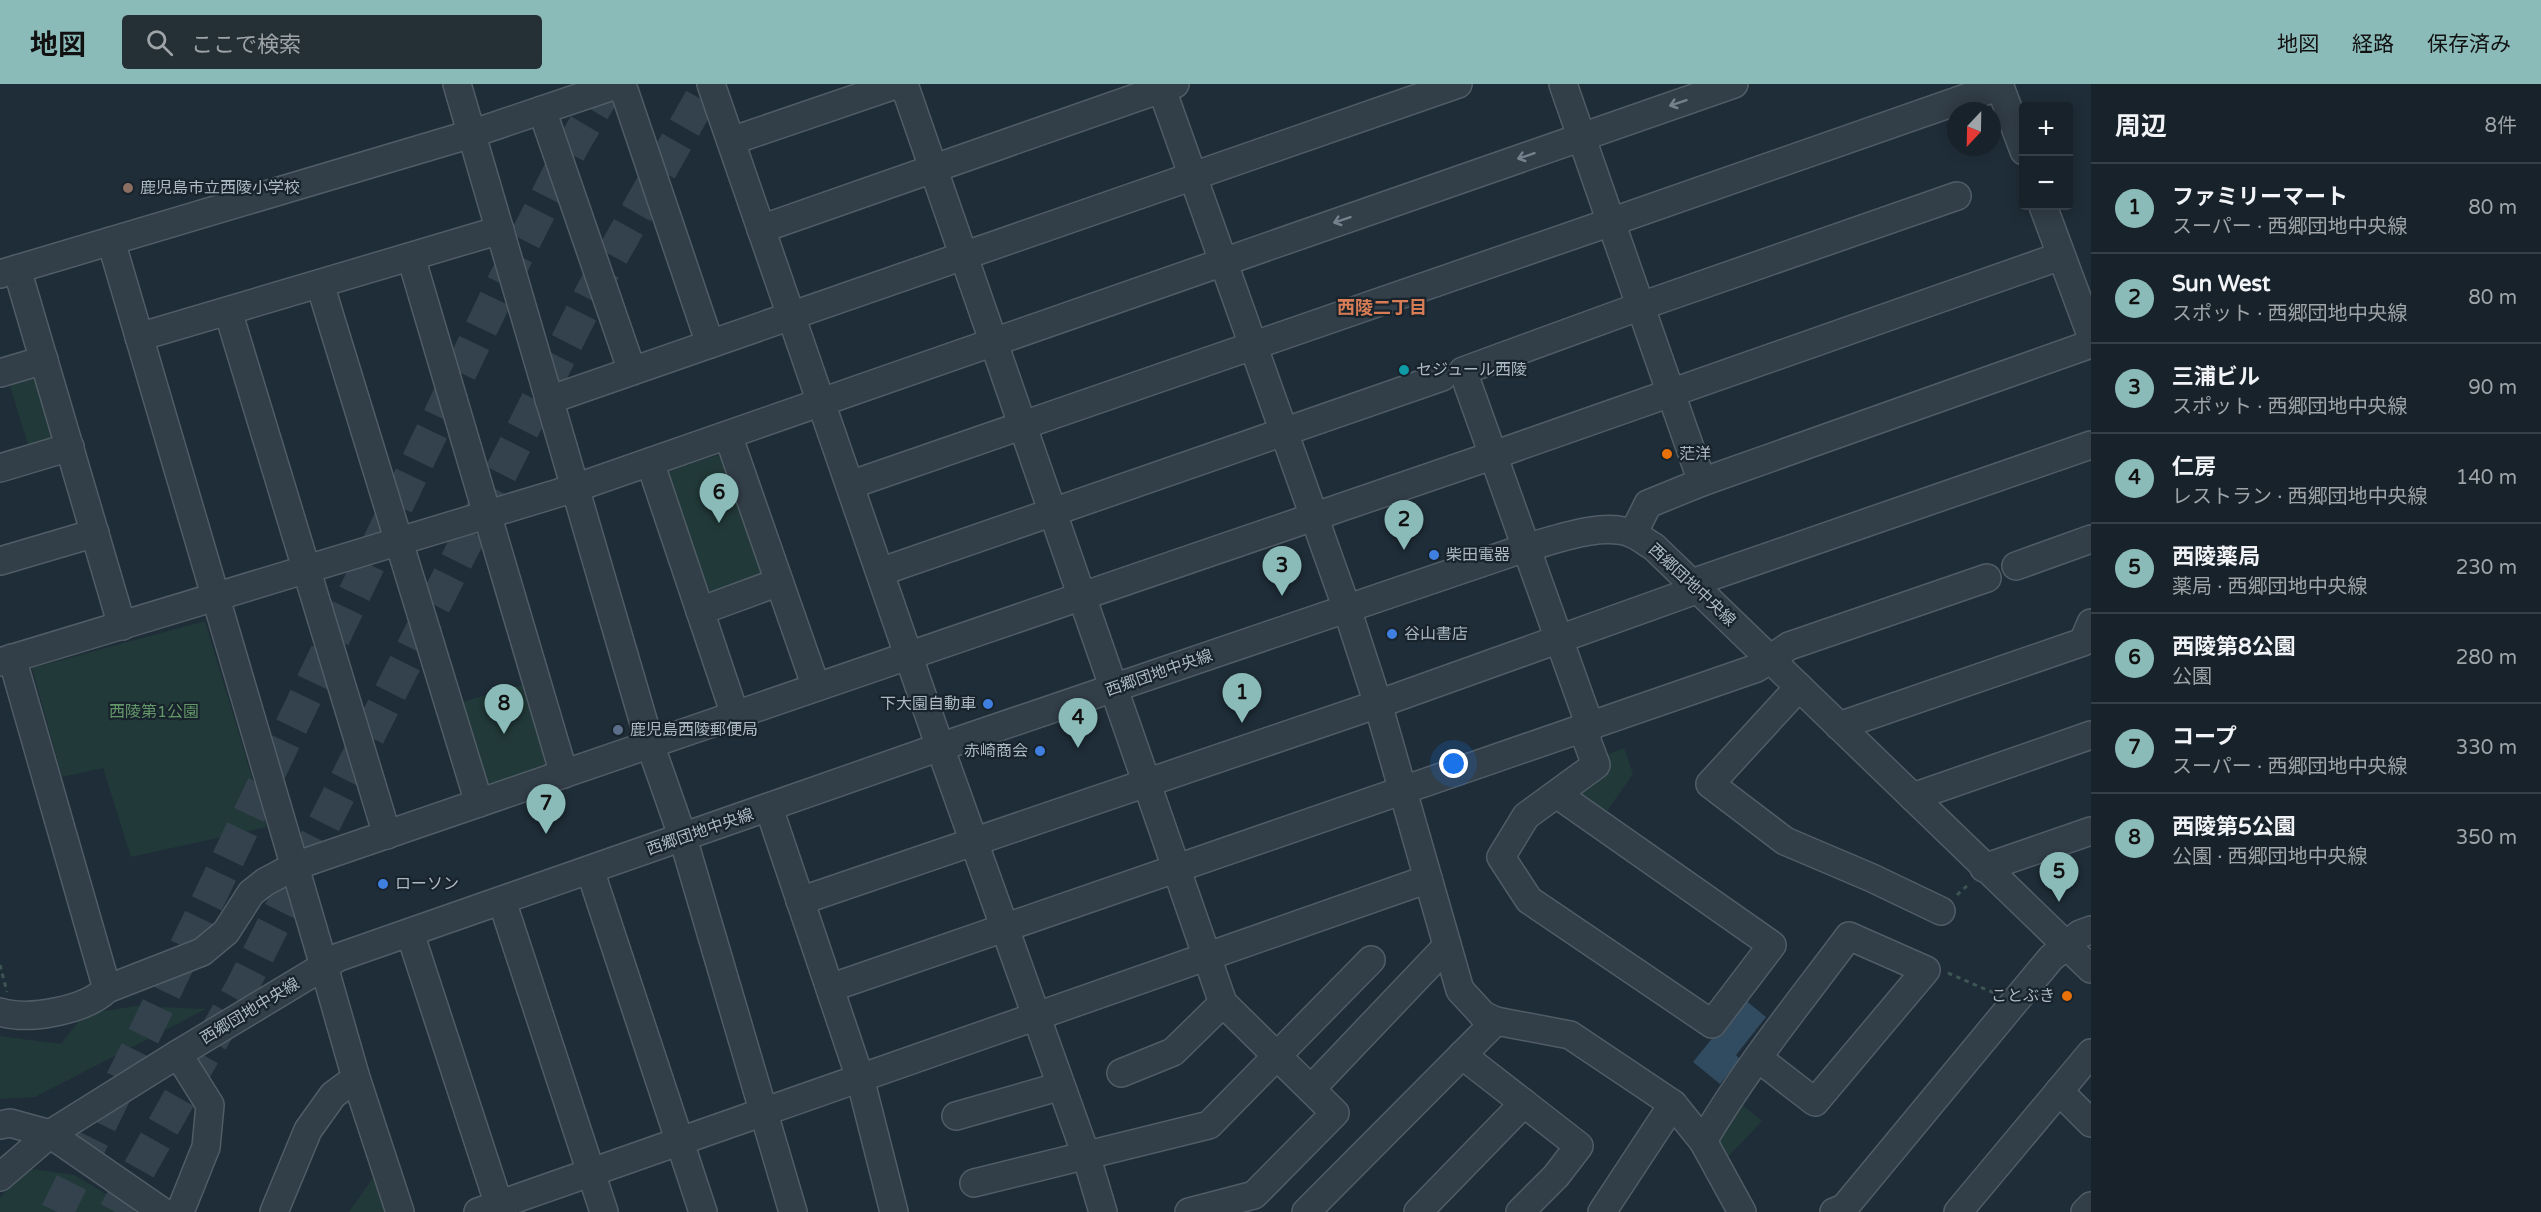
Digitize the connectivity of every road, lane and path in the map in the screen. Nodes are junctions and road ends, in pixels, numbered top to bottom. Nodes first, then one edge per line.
1 (457, 84) edge
2 (620, 84) edge
3 (711, 84) edge
4 (898, 84) edge
5 (904, 84) edge
6 (1458, 84) edge
7 (1563, 84) edge
8 (1734, 84) edge
9 (2000, 85) edge
10 (1166, 86) edge
11 (542, 110) junction
12 (471, 134) junction
13 (1581, 136) junction
14 (2019, 137) edge
15 (731, 141) junction
16 (933, 168) junction
17 (1192, 175) junction
18 (1957, 196) dead end
19 (2044, 210) edge
20 (1611, 222) junction
21 (761, 229) junction
22 (500, 231) junction
23 (111, 241) junction
24 (963, 255) junction
25 (2061, 256) junction
26 (411, 257) junction
27 (1223, 262) junction
28 (9, 272) edge
29 (320, 284) junction
30 (1641, 306) junction
31 (228, 310) junction
32 (791, 315) junction
33 (2091, 335) edge
34 (140, 337) junction
35 (994, 342) junction
36 (710, 344) junction
37 (2091, 344) edge
38 (1253, 345) junction
39 (44, 360) junction
40 (632, 371) junction
41 (0, 373) edge
42 (1442, 376) dead end
43 (1671, 394) junction
44 (549, 400) junction
45 (821, 402) junction
46 (1023, 425) junction
47 (1284, 433) junction
48 (728, 435) junction
49 (2091, 445) edge
50 (70, 447) junction
51 (1494, 455) junction
52 (650, 462) junction
53 (0, 468) edge
54 (1702, 482) junction
55 (850, 485) junction
56 (575, 488) junction
57 (1053, 511) junction
58 (487, 515) junction
59 (1314, 517) junction
60 (95, 532) junction
61 (1633, 534) junction
62 (2091, 539) edge
63 (399, 542) junction
64 (1525, 548) junction
65 (0, 561) edge
66 (2016, 567) dead end
67 (307, 570) junction
68 (880, 572) junction
69 (1987, 578) dead end
70 (779, 582) junction
71 (1696, 586) junction
72 (1082, 596) junction
73 (216, 598) junction
74 (1347, 609) junction
75 (700, 611) junction
76 (2091, 623) edge
77 (122, 626) junction
78 (1559, 640) junction
79 (909, 656) junction
80 (6, 660) edge
81 (1771, 660) junction
82 (816, 687) junction
83 (1799, 687) junction
84 (1114, 688) junction
85 (1378, 704) junction
86 (735, 715) junction
87 (1590, 726) junction
88 (1839, 726) junction
89 (2091, 735) edge
90 (650, 744) junction
91 (940, 747) junction
92 (564, 774) junction
93 (1147, 782) junction
94 (1404, 791) junction
95 (1558, 795) junction
96 (1913, 797) junction
97 (479, 803) junction
98 (769, 808) junction
99 (2091, 831) edge
100 (387, 835) junction
101 (683, 838) junction
102 (974, 842) junction
103 (295, 866) junction
104 (1984, 868) junction
105 (1177, 869) junction
106 (590, 870) junction
107 (1428, 879) junction
108 (502, 901) junction
109 (800, 901) junction
110 (1941, 911) joint
111 (1005, 928) junction
112 (2091, 930) edge
113 (410, 933) junction
114 (2066, 944) junction
115 (1447, 946) junction
116 (1208, 956) junction
117 (1371, 960) dead end
118 (323, 965) junction
119 (2091, 969) edge
120 (1926, 970) junction
121 (830, 988) junction
122 (107, 989) junction
123 (2015, 1002) junction
124 (1223, 1003) junction
125 (0, 1012) edge
126 (1036, 1016) junction
127 (1496, 1021) junction
128 (2091, 1053) edge
129 (178, 1054) junction
130 (1278, 1055) junction
131 (1462, 1055) junction
132 (1758, 1058) junction
133 (1121, 1073) dead end
134 (356, 1078) junction
135 (860, 1078) junction
136 (1061, 1086) junction
137 (1311, 1089) junction
138 (2059, 1091) junction
139 (1524, 1103) junction
140 (1673, 1104) junction
141 (764, 1112) junction
142 (956, 1116) dead end
143 (2091, 1123) edge
144 (0, 1125) edge
145 (50, 1134) junction
146 (681, 1141) junction
147 (1703, 1141) junction
148 (1086, 1155) junction
149 (591, 1172) junction
150 (0, 1177) edge
151 (974, 1183) dead end
152 (2091, 1206) edge
153 (489, 1208) edge
154 (1842, 1211) edge
155 (163, 1212) edge
156 (180, 1212) edge
157 (274, 1212) edge
158 (400, 1212) edge
159 (604, 1212) edge
160 (703, 1212) edge
161 (793, 1212) edge
162 (894, 1212) edge
163 (1103, 1212) edge
164 (1189, 1212) edge
165 (1306, 1212) edge
166 (1418, 1212) edge
167 (1520, 1212) edge
168 (1602, 1212) edge
169 (1742, 1212) edge
170 (1958, 1212) edge
171 (2085, 1212) edge

1 - 12 street
2 - 11 street
2 - 36 street
3 - 15 street
4 - 15 street
5 - 16 street
6 - 17 street
7 - 13 street
8 -> 13 street
9 - 14 street
9 - 20 street
10 - 16 street
10 - 17 street
11 - 12 street
11 - 40 street
12 - 22 street
12 - 23 street
13 - 20 street
13 -> 27 street
15 - 21 street
16 - 21 street
16 - 24 street
17 - 24 street
17 - 27 street
18 - 30 street
19 - 25 street
20 - 30 street
20 - 38 street
21 - 32 street
22 - 26 street
22 - 44 street
23 - 28 street
23 - 34 street
24 - 32 street
24 - 35 street
25 - 33 street
25 - 43 street
26 - 29 street
26 - 58 street
27 - 35 street
27 - 38 street
28 - 39 street
29 - 31 street
29 - 63 street
30 - 43 street
30 - 51 street
31 - 34 street
31 - 67 street
32 - 36 street
32 - 45 street
34 - 73 street
35 - 45 street
35 - 46 street
36 - 40 street
37 - 54 street
38 - 46 street
38 - 47 street
39 - 41 street
39 - 50 street
40 - 44 street
42 - 47 street
43 - 51 street
43 - 54 street
44 - 56 street
45 - 48 street
45 - 55 street
46 - 55 street
46 - 57 street
47 - 57 street
47 - 59 street
48 - 52 street
48 - 70 street
49 - 71 street
50 - 53 street
50 - 60 street
51 - 59 street
51 - 64 street
52 - 56 street
52 - 75 street
54 - 61 street
55 - 68 street
56 - 58 street
56 - 90 street
57 - 68 street
57 - 72 street
58 - 63 street
58 - 92 street
59 - 72 street
59 - 74 street
60 - 65 street
60 - 77 street
61 - 64 street, 西郷団地中央線
61 - 71 street, 西郷団地中央線
62 - 66 street
63 - 67 street
63 - 97 street
64 - 74 street, 西郷団地中央線
64 - 78 street
67 - 73 street
67 - 100 street
68 - 79 street
69 - 81 street
70 - 75 street
70 - 82 street
71 - 78 street
71 - 81 street, 西郷団地中央線
72 - 79 street
72 - 84 street
73 - 77 street
73 - 103 street
74 - 84 street, 西郷団地中央線
74 - 85 street
75 - 86 street
76 - 88 street
77 - 80 street
78 - 85 street
78 - 87 street
79 - 82 street
79 - 91 street
80 - 122 street
81 - 83 street, 西郷団地中央線
81 - 87 street
82 - 86 street
83 - 88 street, 西郷団地中央線
83 - 110 street
84 - 91 street, 西郷団地中央線
84 - 93 street
85 - 93 street
85 - 94 street
86 - 90 street
87 - 94 street
87 - 95 street
88 - 96 street, 西郷団地中央線
89 - 96 street
90 - 92 street
90 - 101 street
91 - 98 street, 西郷団地中央線
91 - 102 street
92 - 97 street
93 - 102 street
93 - 105 street
94 - 105 street
94 - 107 street
95 - 95 street
96 - 104 street, 西郷団地中央線
97 - 100 street
98 - 101 street, 西郷団地中央線
98 - 109 street
99 - 104 street
100 - 103 street
101 - 106 street, 西郷団地中央線
101 - 141 street
102 - 109 street
102 - 111 street
103 - 118 street
103 - 122 street
104 - 110 path
104 - 114 street, 西郷団地中央線
105 - 111 street
105 - 116 street
106 - 108 street, 西郷団地中央線
106 - 146 street
107 - 115 street
107 - 116 street
108 - 113 street, 西郷団地中央線
108 - 149 street
109 - 121 street
111 - 121 street
111 - 126 street
112 - 114 street
113 - 118 street, 西郷団地中央線
113 - 153 street
114 - 119 street, 西郷団地中央線
114 - 123 street
115 - 127 street
115 - 137 street
116 - 124 street
116 - 126 street
117 - 130 street
118 - 129 street, 西郷団地中央線
118 - 134 street
120 - 123 path
120 - 132 street
120 - 132 street
121 - 135 street
122 - 125 street
123 - 154 street
124 - 130 street
124 - 133 street
126 - 135 street
126 - 136 street
127 - 131 street
127 - 140 street
128 - 138 street
129 - 145 street, 西郷団地中央線
129 - 156 street
130 - 137 street
130 - 148 street
131 - 139 street
131 - 165 street
132 - 147 street
134 - 157 street
134 - 158 street
135 - 141 street
135 - 162 street
136 - 142 street
136 - 148 street
137 - 164 street
138 - 143 street
138 - 170 street
139 - 166 street
139 - 167 street
140 - 147 street
140 - 168 street
141 - 146 street
141 - 161 street
144 - 145 street
145 - 150 street, 西郷団地中央線
145 - 155 street
146 - 149 street
146 - 160 street
147 - 169 street
148 - 151 street
148 - 163 street
149 - 153 street
149 - 159 street
152 - 171 street

